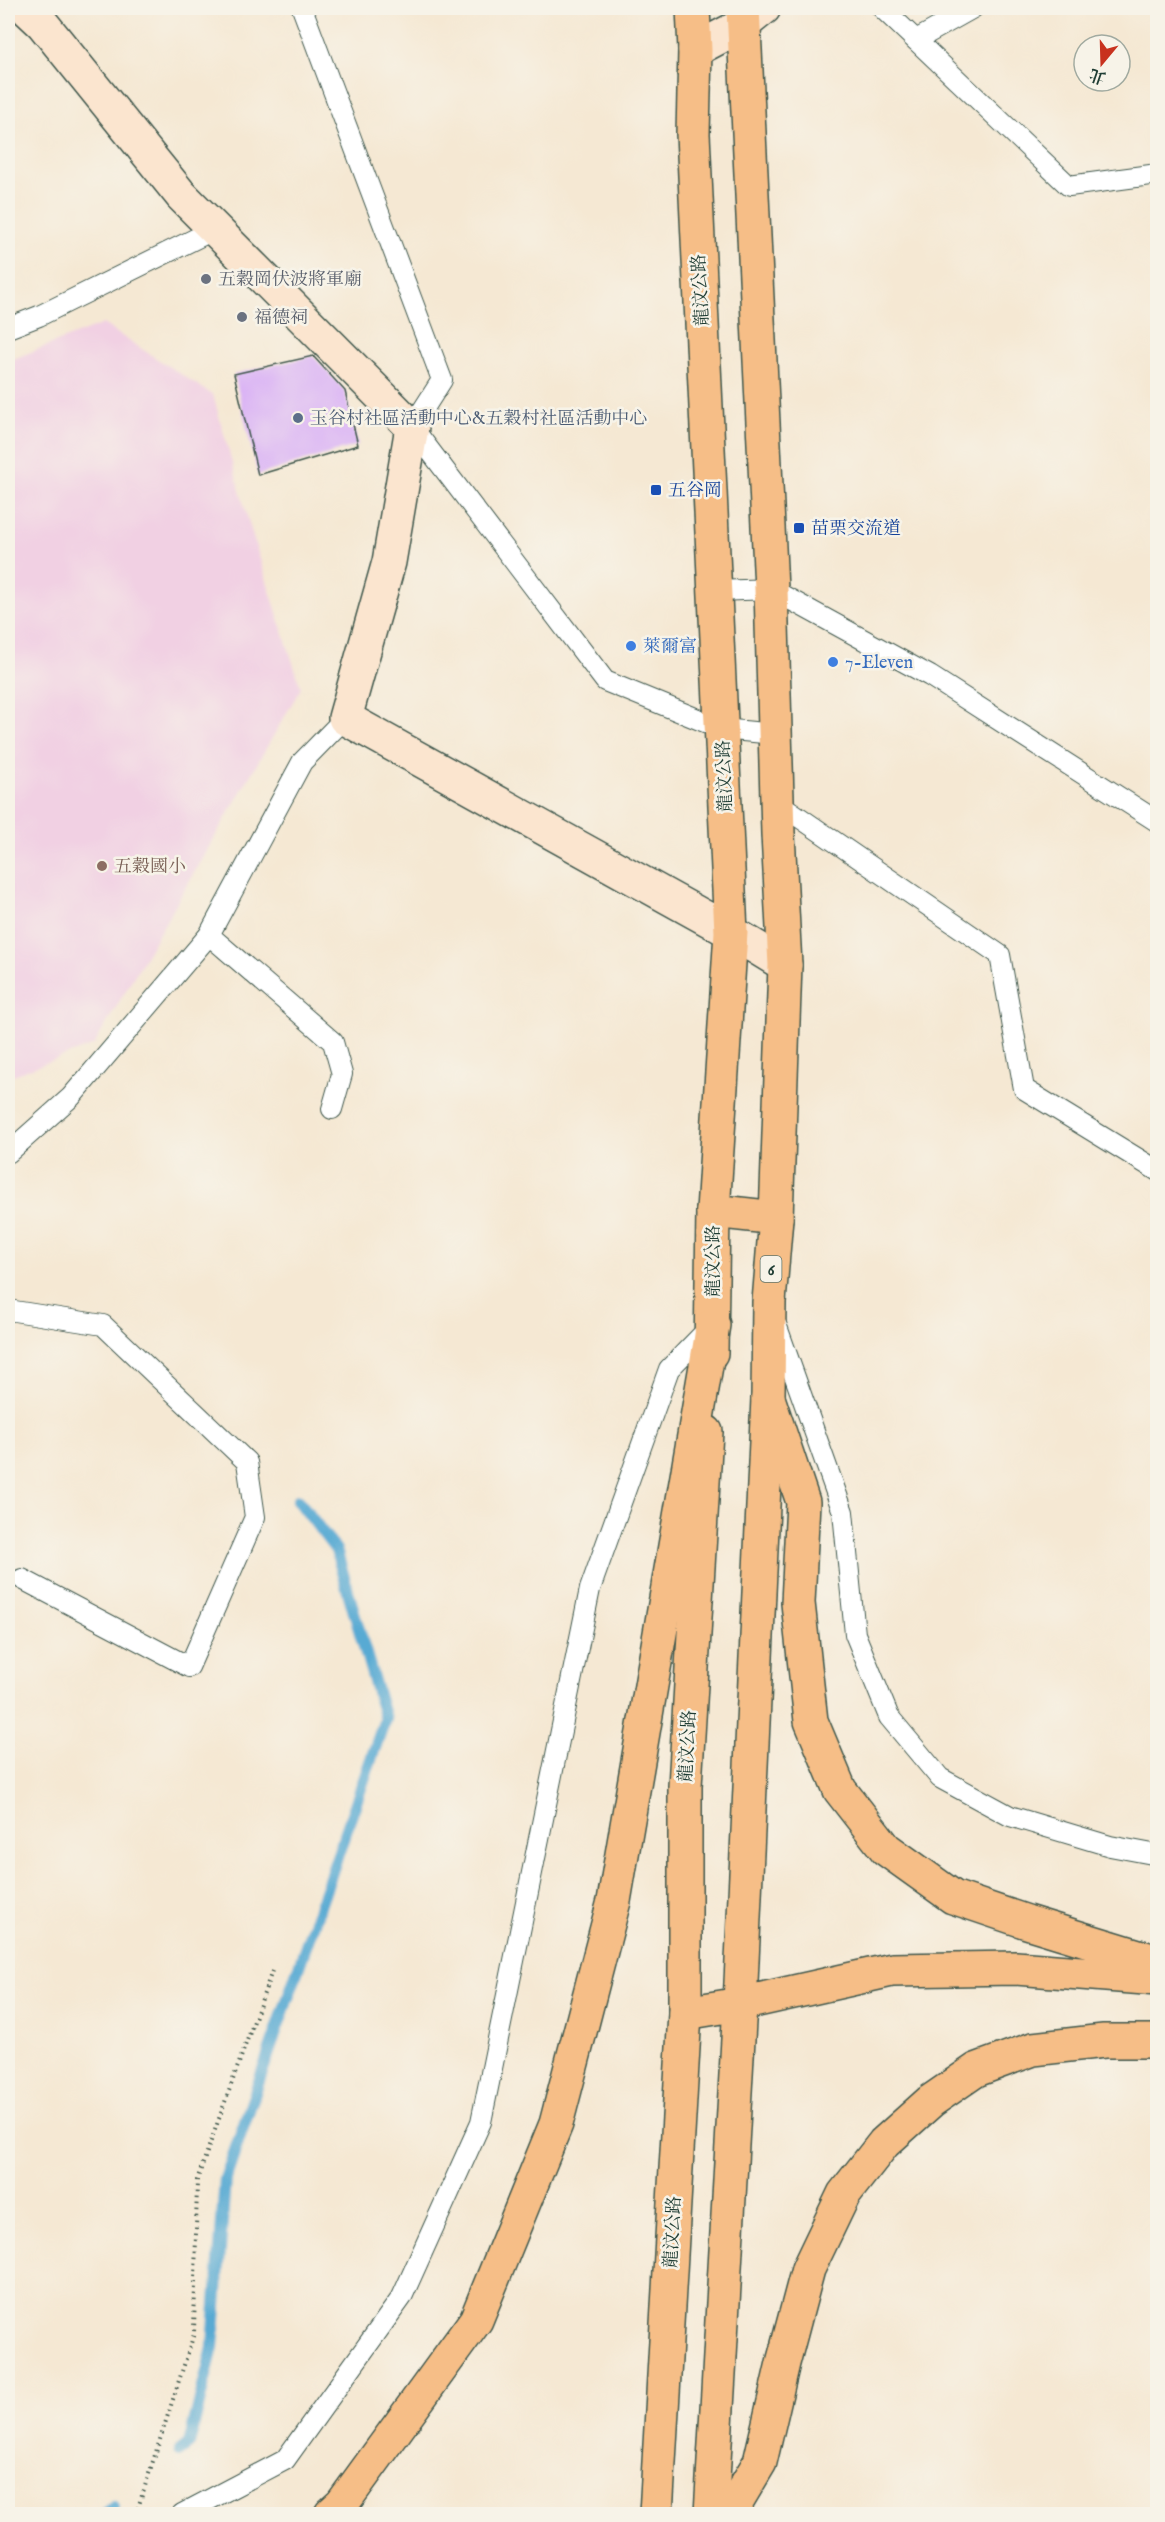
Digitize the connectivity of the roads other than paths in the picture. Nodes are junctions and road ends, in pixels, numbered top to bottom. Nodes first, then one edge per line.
1 (26, 8) edge
2 (302, 8) edge
3 (693, 8) edge
4 (882, 8) edge
5 (973, 8) edge
6 (750, 13) edge
7 (916, 40) junction
8 (695, 50) junction
9 (1158, 174) edge
10 (215, 229) junction
11 (8, 328) edge
12 (412, 427) junction
13 (771, 589) junction
14 (716, 591) junction
15 (345, 717) junction
16 (722, 729) junction
17 (775, 734) junction
18 (777, 802) junction
19 (1158, 822) edge
20 (731, 932) junction
21 (209, 935) junction
22 (785, 965) junction
23 (332, 1109) dead end
24 (8, 1153) edge
25 (1158, 1172) edge
26 (713, 1211) junction
27 (776, 1218) junction
28 (769, 1302) junction
29 (8, 1310) edge
30 (713, 1325) junction
31 (768, 1398) junction
32 (22, 1579) dead end
33 (1158, 1855) edge
34 (1158, 1962) edge
35 (1158, 1979) edge
36 (740, 2004) junction
37 (685, 2013) junction
38 (1158, 2041) edge
39 (182, 2514) edge
40 (331, 2514) edge
41 (656, 2514) edge
42 (711, 2514) edge
43 (729, 2514) edge

1 - 10 street
2 - 12 lane
3 - 8 main road, 龍汶公路
4 - 7 lane
5 - 7 lane
6 - 8 street
6 - 13 main road, 6
7 - 9 lane
8 - 14 main road, 龍汶公路
10 - 11 lane
10 - 12 street
12 - 15 street
12 - 16 lane
13 - 14 lane
13 - 17 main road, 6
13 - 19 lane
14 - 16 main road, 龍汶公路
15 - 20 street
15 - 21 lane
16 - 17 lane
16 - 20 main road, 龍汶公路
17 - 18 main road, 6
18 - 22 main road, 6
18 - 25 lane
20 - 22 street
20 - 26 main road, 龍汶公路
21 - 23 lane
21 - 24 lane
22 - 27 main road, 6
26 - 27 main road
26 - 30 main road, 龍汶公路
27 - 28 main road, 6
28 - 31 main road, 6
28 - 33 lane
29 - 32 lane
30 - 37 main road, 龍汶公路
30 - 39 lane
30 - 40 main road
31 - 34 main road
31 - 36 main road, 6
35 - 36 main road
36 - 37 main road
36 - 42 main road, 6
37 - 41 main road, 龍汶公路
38 - 43 main road

